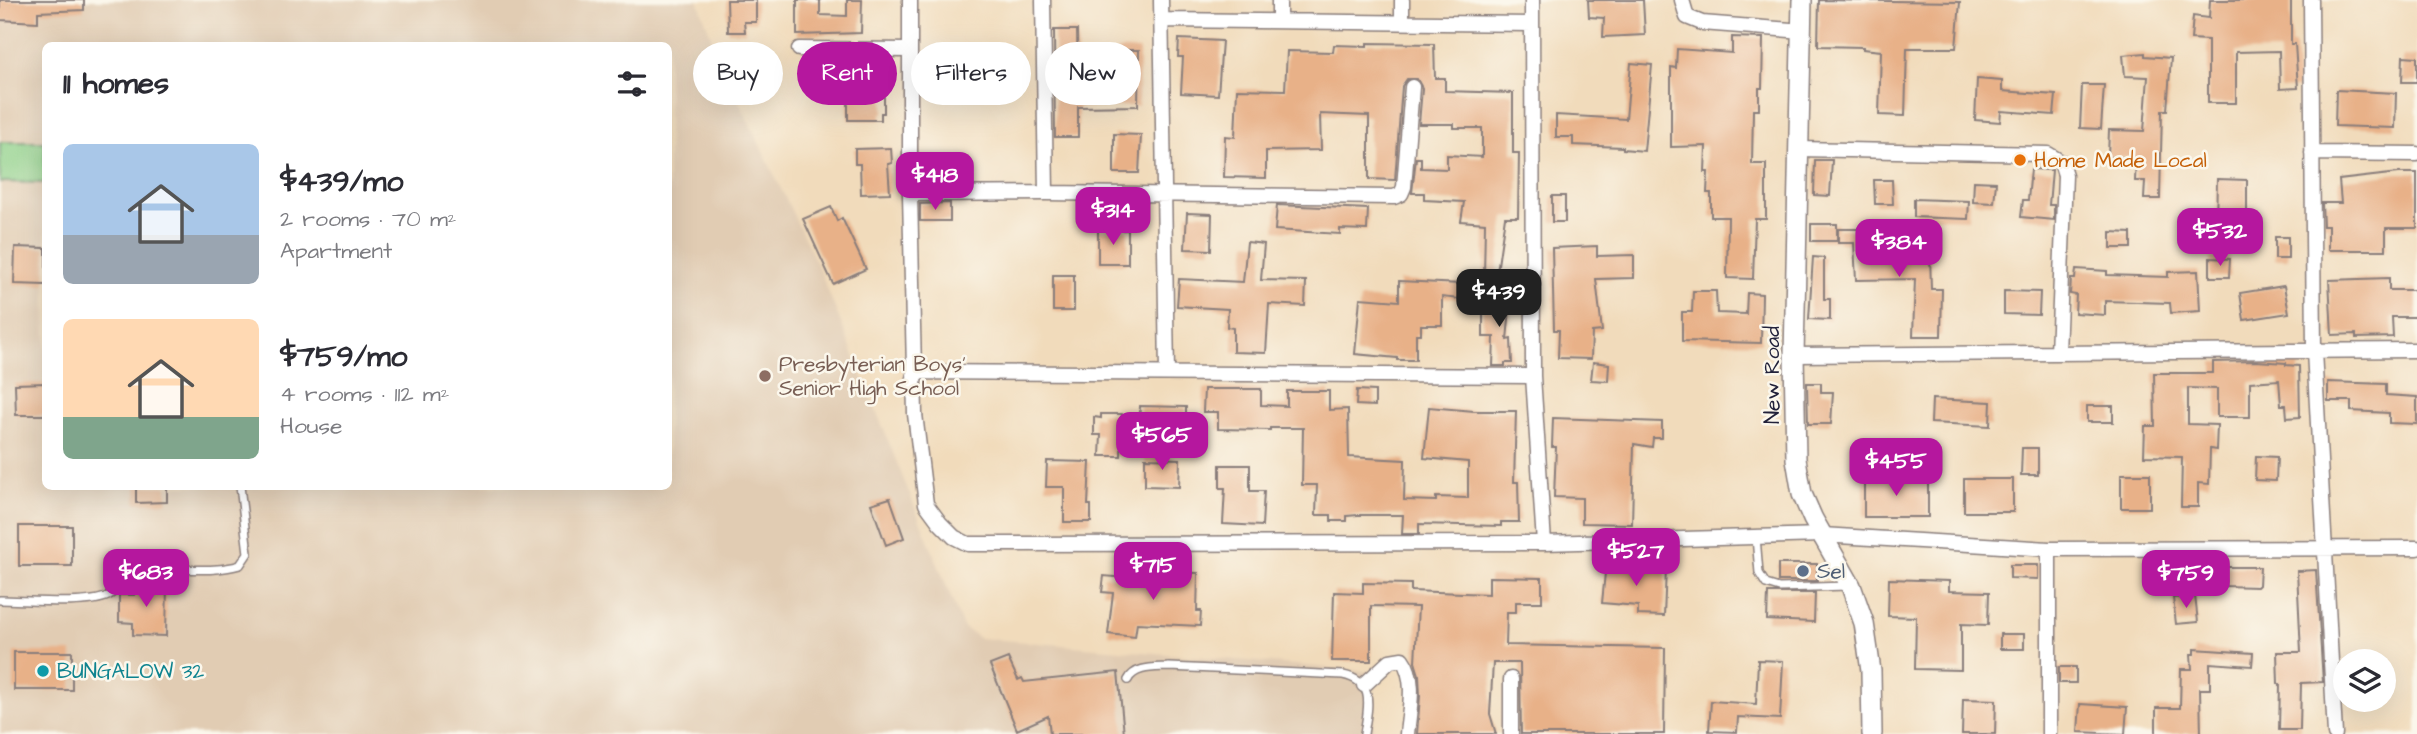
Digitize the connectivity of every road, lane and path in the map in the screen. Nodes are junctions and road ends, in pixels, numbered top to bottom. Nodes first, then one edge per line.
1 (910, 0) edge
2 (1043, 0) edge
3 (1161, 0) edge
4 (1279, 0) edge
5 (1402, 0) edge
6 (1532, 0) edge
7 (1682, 0) edge
8 (1802, 0) edge
9 (2311, 0) edge
10 (1161, 20) junction
11 (1279, 21) junction
12 (1402, 22) junction
13 (1531, 24) junction
14 (1802, 31) junction
15 (897, 50) edge
16 (909, 50) junction
17 (1412, 87) dead end
18 (1799, 149) junction
19 (2312, 153) junction
20 (2417, 154) edge
21 (1046, 193) junction
22 (910, 194) junction
23 (1166, 196) junction
24 (2417, 350) edge
25 (2314, 351) junction
26 (2057, 353) junction
27 (1794, 355) junction
28 (914, 372) junction
29 (1167, 373) junction
30 (1533, 376) junction
31 (240, 490) edge
32 (1822, 536) junction
33 (1756, 537) junction
34 (1544, 542) junction
35 (2417, 548) edge
36 (2049, 549) junction
37 (2325, 549) junction
38 (1851, 586) junction
39 (0, 600) edge
40 (1511, 679) dead end
41 (1128, 680) dead end
42 (1364, 685) junction
43 (1364, 734) edge
44 (1407, 734) edge
45 (1511, 734) edge
46 (1872, 734) edge
47 (2049, 734) edge
48 (2335, 734) edge

1 - 16 street
2 - 21 street
3 - 10 street
4 - 11 street
5 - 12 street
6 - 13 street
7 - 14 street
8 - 14 street, New Road
9 - 19 street
10 - 11 street
10 - 23 street
11 - 12 street
12 - 13 street
13 - 30 street
14 - 18 street, New Road
15 - 16 street
16 - 22 street
17 - 23 street
18 - 26 street
18 - 27 street, New Road
19 - 20 street
19 - 25 street
21 - 22 street
21 - 23 street
22 - 28 street
23 - 29 street
24 - 25 street
25 - 26 street
25 - 37 street
26 - 27 street
27 - 32 street, New Road
28 - 29 street
28 - 34 street
29 - 30 street
30 - 34 street
31 - 39 lane
32 - 33 street
32 - 36 street
32 - 38 street, New Road
33 - 34 street
33 - 38 lane
35 - 37 street
36 - 37 street
36 - 47 street
37 - 48 street
38 - 46 street, New Road
40 - 45 street
41 - 42 lane
42 - 43 lane
42 - 44 street

